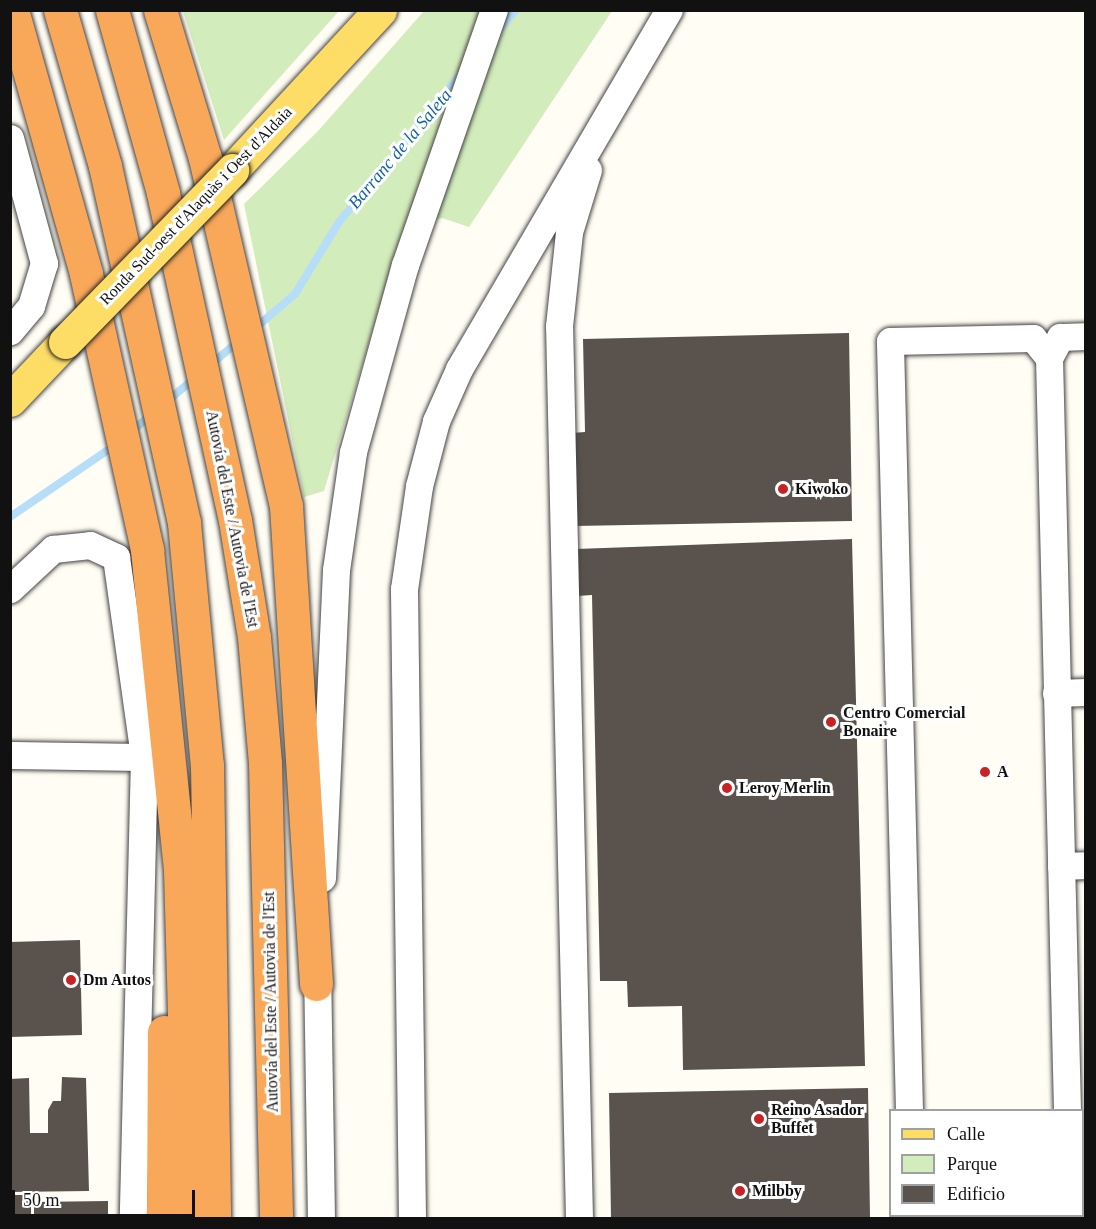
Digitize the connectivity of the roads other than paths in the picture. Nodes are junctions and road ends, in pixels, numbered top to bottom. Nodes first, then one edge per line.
1 (12, 10) edge
2 (60, 10) edge
3 (112, 10) edge
4 (160, 10) edge
5 (380, 10) edge
6 (494, 10) edge
7 (669, 14) edge
8 (18, 48) edge
9 (609, 112) junction
10 (10, 138) edge
11 (218, 164) junction
12 (10, 332) edge
13 (1086, 336) edge
14 (1049, 358) junction
15 (10, 400) edge
16 (132, 554) junction
17 (10, 589) edge
18 (162, 673) junction
19 (1086, 692) edge
20 (1056, 693) junction
21 (10, 755) edge
22 (144, 757) junction
23 (1073, 866) edge
24 (316, 984) junction
25 (909, 1109) edge
26 (1067, 1109) edge
27 (133, 1218) edge
28 (163, 1218) edge
29 (190, 1218) edge
30 (214, 1218) edge
31 (276, 1218) edge
32 (321, 1218) edge
33 (412, 1218) edge
34 (579, 1218) edge

1 - 8 highway
2 - 30 highway
3 - 31 highway, Autovía del Este / Autovia de l'Est
4 - 11 highway
5 - 11 main road, Ronda Sud-oest d'Alaquàs i Oest d'Aldaia
6 - 24 street
7 - 9 street
8 - 16 highway
9 - 33 street
9 - 34 street
10 - 12 street
11 - 15 main road, Ronda Sud-oest d'Alaquàs i Oest d'Aldaia, bridge
11 - 24 highway
13 - 14 street
14 - 20 street
14 - 25 street
16 - 17 street
16 - 18 highway
16 - 22 street
18 - 28 highway
18 - 29 highway
19 - 20 street
20 - 23 street
21 - 22 street
22 - 27 street
23 - 26 street
24 - 32 street

